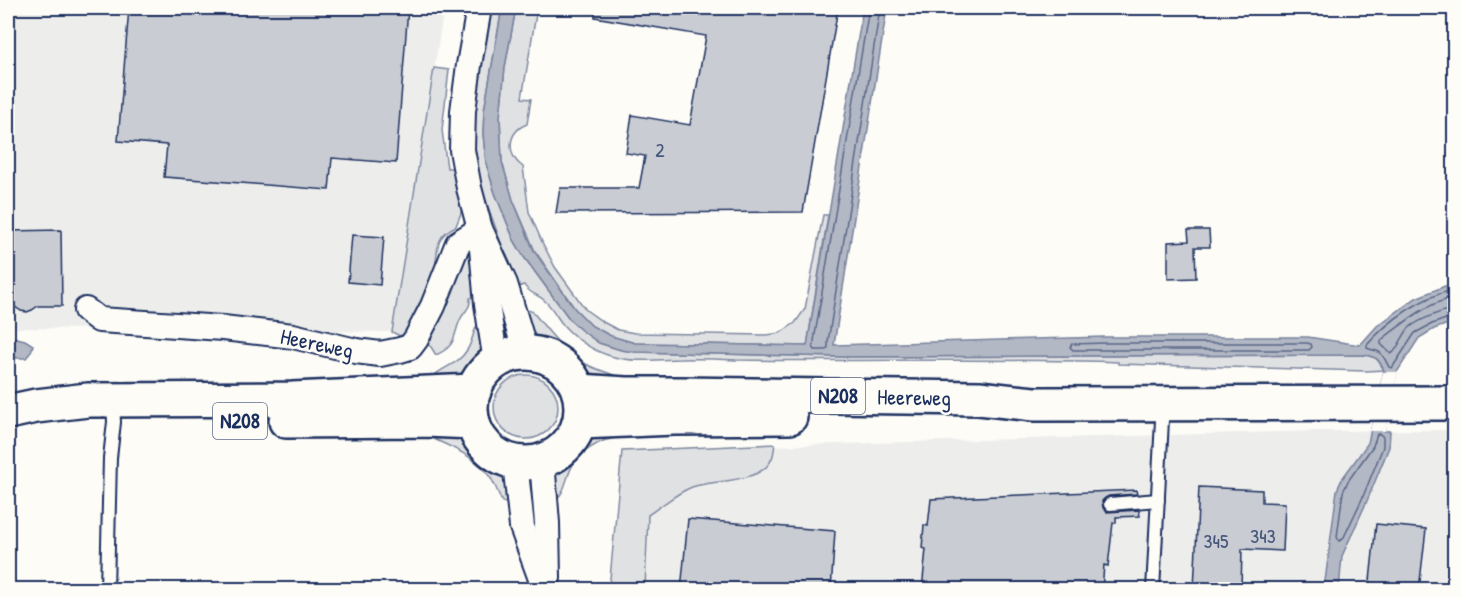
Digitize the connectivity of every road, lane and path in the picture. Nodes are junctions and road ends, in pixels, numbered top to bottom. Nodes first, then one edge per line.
1 (479, 8) edge
2 (480, 229) junction
3 (86, 310) dead end
4 (511, 358) junction
5 (1455, 403) edge
6 (1166, 404) junction
7 (474, 406) junction
8 (579, 406) junction
9 (113, 411) junction
10 (8, 414) edge
11 (528, 462) junction
12 (1158, 500) junction
13 (1110, 504) dead end
14 (107, 590) edge
15 (547, 590) edge
16 (1153, 590) edge

1 - 2 street
2 - 3 street, Heereweg
2 - 4 street
4 - 7 main road
4 - 8 main road
5 - 6 main road, Heereweg / N208
6 - 8 main road, Heereweg / N208
6 - 12 lane
7 - 9 main road, N208
7 - 11 main road
8 - 11 main road
9 - 10 main road, N208
9 - 14 lane
11 - 15 street
12 - 13 lane
12 - 16 lane

